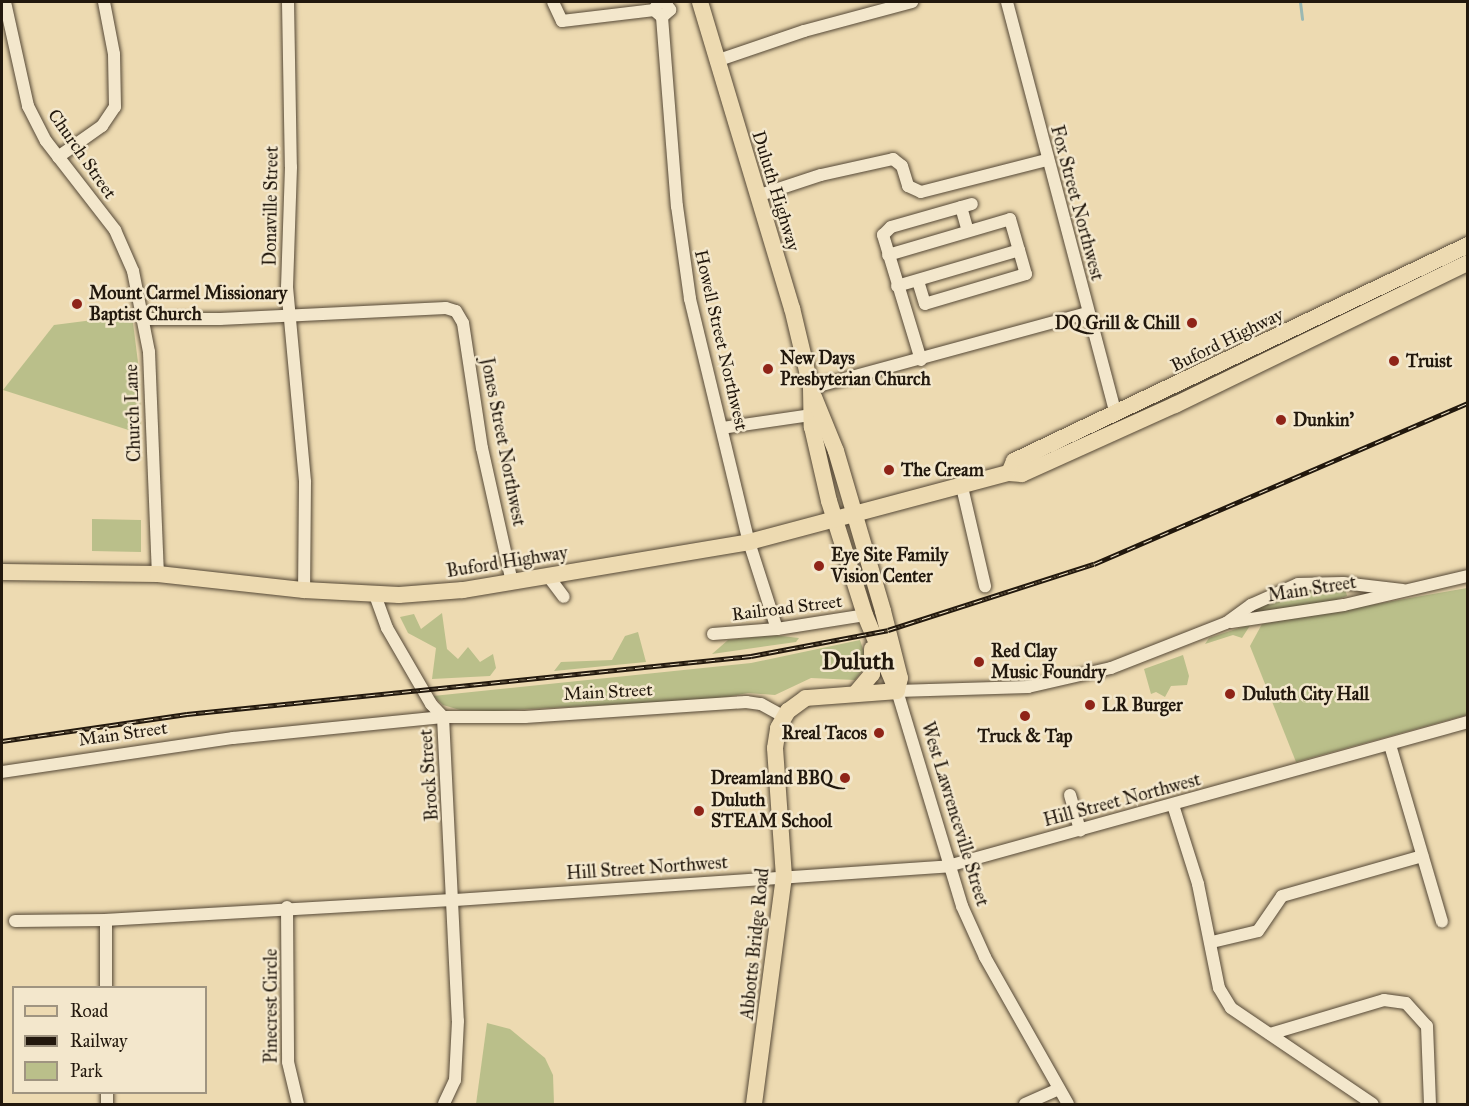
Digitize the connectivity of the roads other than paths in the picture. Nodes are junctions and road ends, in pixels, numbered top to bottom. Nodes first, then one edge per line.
1 (5, 2) edge
2 (288, 2) edge
3 (553, 2) edge
4 (664, 2) edge
5 (700, 2) edge
6 (912, 2) edge
7 (1007, 2) edge
8 (104, 4) edge
9 (618, 7) edge
10 (866, 7) edge
11 (658, 10) edge
12 (716, 61) junction
13 (58, 157) junction
14 (1047, 160) junction
15 (757, 196) junction
16 (968, 231) junction
17 (1467, 245) edge
18 (1019, 250) junction
19 (126, 253) joint
20 (888, 255) junction
21 (1467, 263) edge
22 (1418, 269) junction
23 (918, 281) junction
24 (897, 286) junction
25 (1396, 298) junction
26 (1088, 313) junction
27 (290, 315) junction
28 (144, 319) junction
29 (1314, 319) junction
30 (1272, 358) junction
31 (921, 360) junction
32 (1177, 386) junction
33 (812, 390) junction
34 (1116, 414) junction
35 (812, 415) junction
36 (722, 428) junction
37 (1117, 432) junction
38 (1051, 460) junction
39 (1009, 473) junction
40 (962, 487) junction
41 (854, 516) junction
42 (837, 521) junction
43 (749, 542) junction
44 (2, 572) edge
45 (158, 574) junction
46 (548, 576) junction
47 (1467, 576) edge
48 (512, 582) junction
49 (1350, 584) junction
50 (985, 586) dead end
51 (304, 590) junction
52 (1403, 590) junction
53 (375, 596) junction
54 (564, 597) dead end
55 (1355, 602) junction
56 (865, 615) junction
57 (1226, 623) junction
58 (777, 630) junction
59 (713, 634) dead end
60 (872, 634) junction
61 (897, 691) junction
62 (856, 693) junction
63 (783, 716) junction
64 (443, 717) junction
65 (1467, 722) edge
66 (1390, 745) junction
67 (2, 772) edge
68 (1070, 795) dead end
69 (1173, 806) junction
70 (1080, 831) junction
71 (1422, 856) junction
72 (948, 866) junction
73 (784, 877) junction
74 (454, 900) junction
75 (287, 907) junction
76 (106, 920) junction
77 (15, 921) dead end
78 (1442, 922) dead end
79 (1212, 942) junction
80 (106, 986) edge
81 (1270, 1034) junction
82 (1059, 1089) junction
83 (298, 1104) edge
84 (444, 1104) edge
85 (754, 1104) edge
86 (1025, 1104) edge
87 (1068, 1104) edge
88 (1373, 1104) edge
89 (1430, 1104) edge

1 - 13 street, Church Street
2 - 27 street, Donaville Street
3 - 9 street
4 - 11 street, Howell Street Northwest
5 - 12 main road, Duluth Highway
6 - 10 street
7 - 14 street, Fox Street Northwest
8 - 13 street
9 - 11 street
10 - 12 street
11 - 36 street, Howell Street Northwest
12 - 15 main road, Duluth Highway
13 - 19 street, Church Street
14 - 15 street
14 - 26 street, Fox Street Northwest
15 - 33 main road, Duluth Highway
16 - 18 street
16 - 20 street
16 - 20 street
17 - 22 main road, Buford Highway
18 - 23 street
18 - 23 street
19 - 28 street, Church Lane
20 - 24 street
21 - 25 main road, Buford Highway
22 - 25 main road
22 - 29 main road, Buford Highway
23 - 24 street
24 - 31 street
25 - 30 main road, Buford Highway
26 - 31 street
26 - 34 street, Fox Street Northwest
27 - 28 street
27 - 48 street, Jones Street Northwest
27 - 51 street, Donaville Street
28 - 45 street, Church Lane
29 - 30 main road
29 - 32 main road, Buford Highway
30 - 37 main road, Buford Highway
31 - 33 street
32 - 34 main road, Buford Highway
32 - 37 main road
33 - 35 main road, Duluth Highway
33 - 41 main road, Duluth Highway
34 - 38 main road
34 - 39 main road, Buford Highway
35 - 36 street
35 - 42 main road, Duluth Highway
36 - 43 street, Howell Street Northwest
37 - 38 main road, Buford Highway
38 - 39 main road, Buford Highway
39 - 40 main road, Buford Highway
40 - 41 main road, Buford Highway
40 - 50 street
41 - 42 main road, Buford Highway
41 - 61 main road, West Lawrenceville Street
42 - 43 main road, Buford Highway
42 - 56 main road, West Lawrenceville Street
43 - 46 main road, Buford Highway
43 - 58 street, Howell Street Northwest
44 - 45 main road, Buford Highway
45 - 51 main road, Buford Highway
46 - 48 main road, Buford Highway
46 - 54 street
47 - 52 street, Main Street
48 - 53 main road, Buford Highway
49 - 52 street, Main Street
49 - 55 street
49 - 57 street, Main Street
51 - 53 main road, Buford Highway
52 - 55 street, Main Street
53 - 64 street, Brock Street
55 - 57 street, Main Street
56 - 58 street, Railroad Street
56 - 60 main road, West Lawrenceville Street
57 - 61 street
58 - 59 street, Railroad Street
60 - 61 main road, West Lawrenceville Street
60 - 62 main road
61 - 62 main road
61 - 72 street, West Lawrenceville Street
62 - 63 main road
63 - 64 street, Main Street
63 - 73 main road, Abbotts Bridge Road
64 - 67 street, Main Street
64 - 74 street, Brock Street
65 - 66 street, Hill Street Northwest
66 - 69 street, Hill Street Northwest
66 - 71 street
68 - 70 street
69 - 70 street, Hill Street Northwest
69 - 79 street
70 - 72 street, Hill Street Northwest
71 - 78 street
71 - 79 street
72 - 73 street, Hill Street Northwest
72 - 82 street, West Lawrenceville Street
73 - 74 street, Hill Street Northwest
73 - 85 main road, Abbotts Bridge Road
74 - 75 street, Hill Street Northwest
74 - 84 street, Brock Street
75 - 76 street, Hill Street Northwest
75 - 83 street, Pinecrest Circle
76 - 77 street
76 - 80 street
79 - 81 street
81 - 88 street
81 - 89 street
82 - 86 street
82 - 87 street, West Lawrenceville Street

